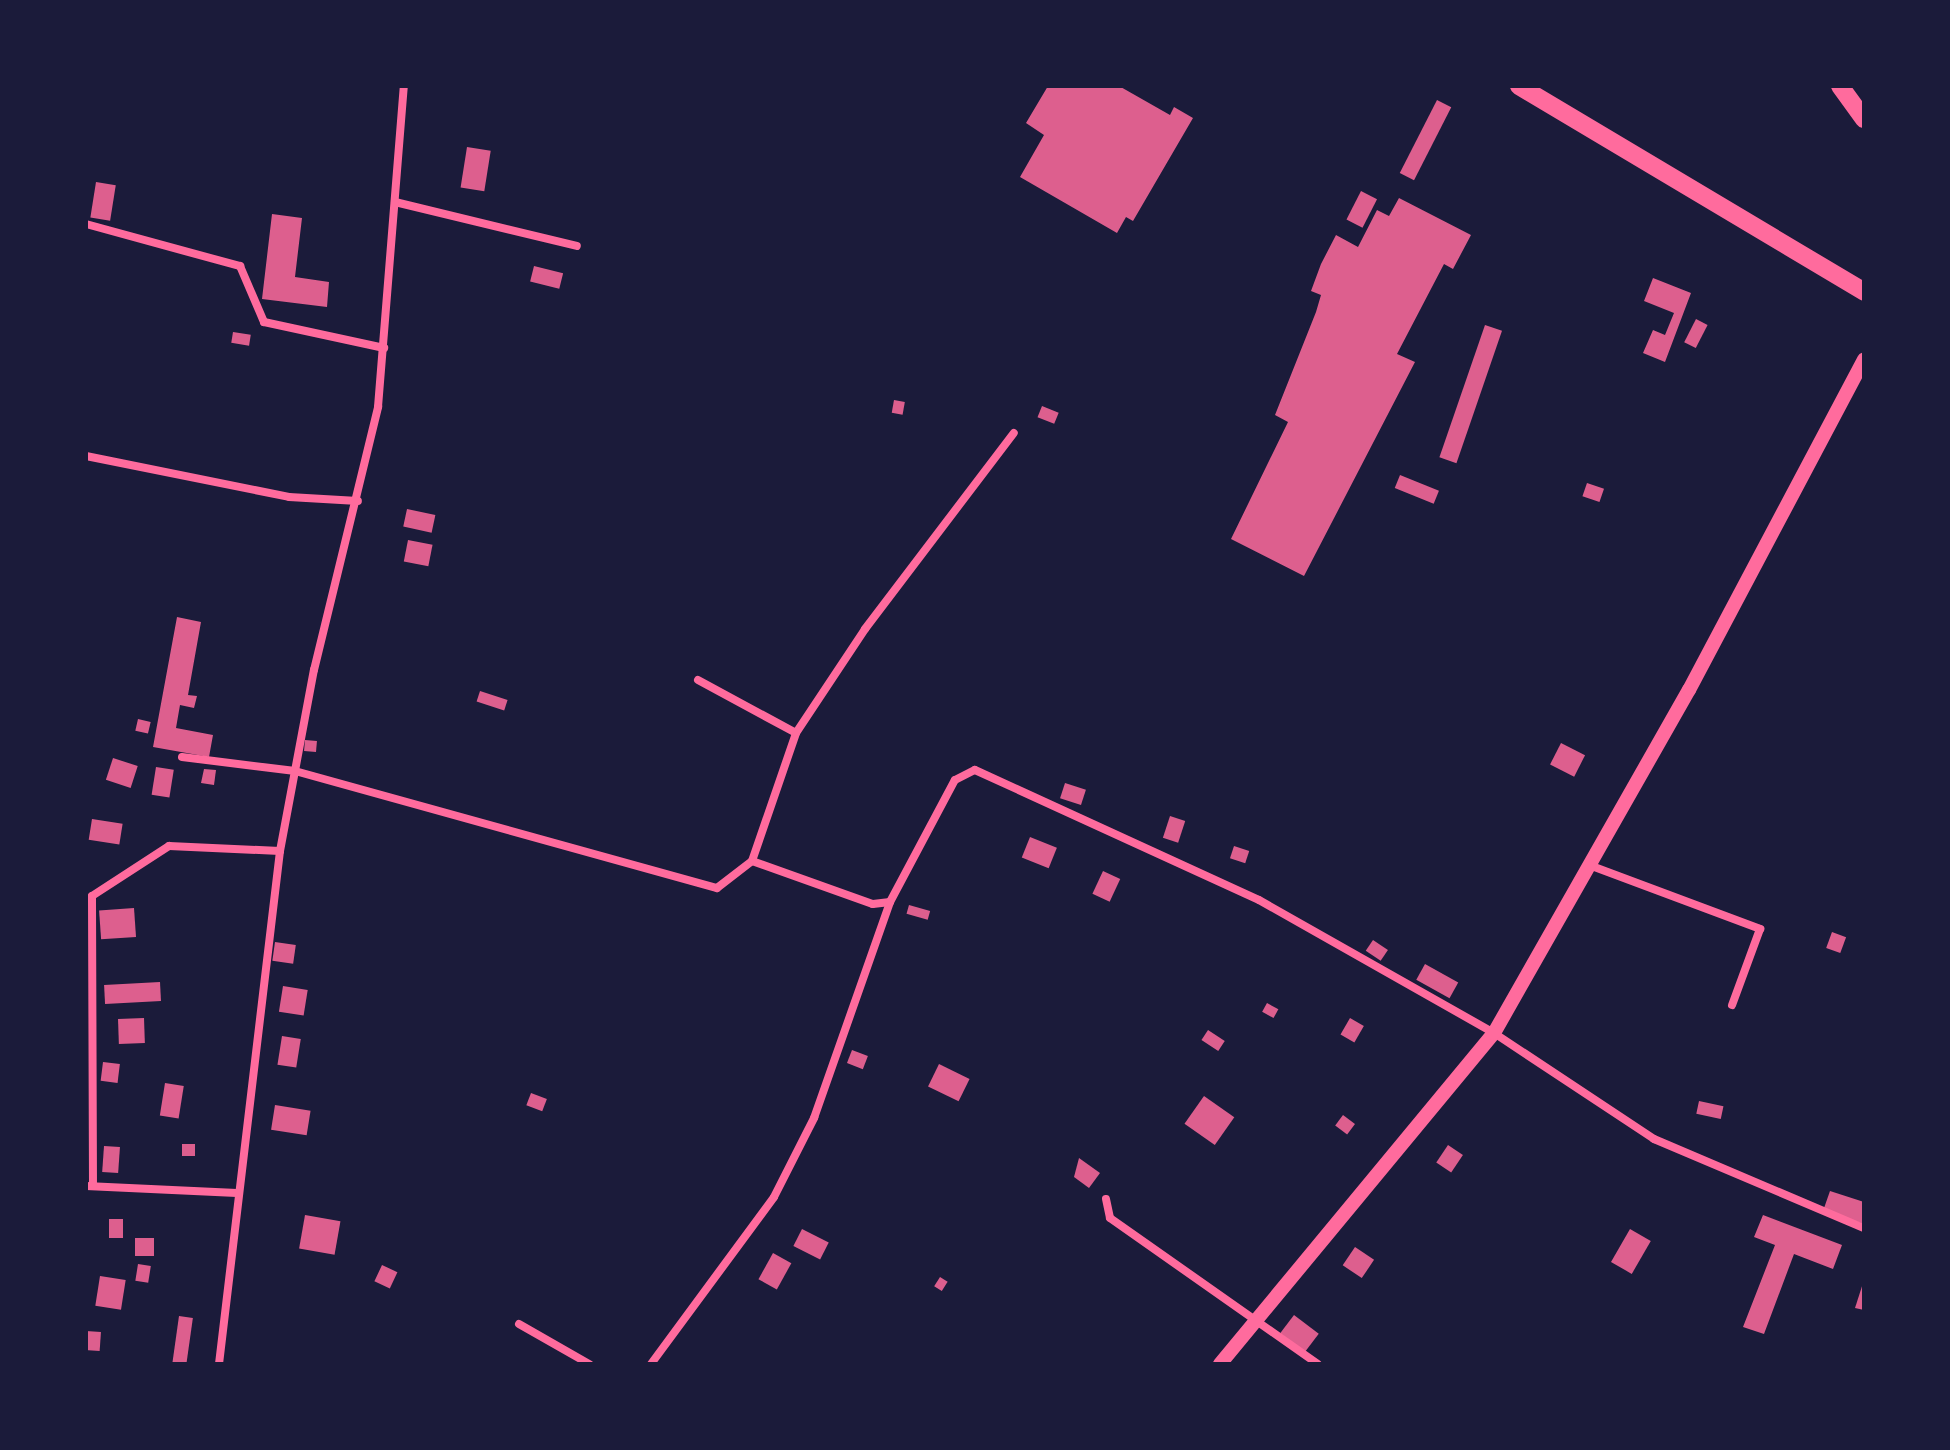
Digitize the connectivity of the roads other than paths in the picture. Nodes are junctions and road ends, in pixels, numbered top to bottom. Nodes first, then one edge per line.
1 (404, 86) edge
2 (1519, 86) edge
3 (1840, 86) edge
4 (1864, 119) edge
5 (395, 202) junction
6 (86, 224) edge
7 (577, 246) dead end
8 (1864, 292) edge
9 (384, 348) junction
10 (1864, 359) edge
11 (1014, 433) dead end
12 (86, 456) edge
13 (358, 501) junction
14 (698, 680) dead end
15 (796, 733) junction
16 (182, 757) dead end
17 (295, 771) junction
18 (280, 851) junction
19 (752, 861) junction
20 (1589, 865) junction
21 (890, 902) junction
22 (1732, 1005) dead end
23 (1494, 1033) junction
24 (90, 1186) edge
25 (237, 1193) junction
26 (1106, 1199) dead end
27 (1864, 1228) edge
28 (1260, 1318) junction
29 (519, 1324) dead end
30 (219, 1364) edge
31 (589, 1364) edge
32 (651, 1364) edge
33 (1220, 1364) edge
34 (1318, 1364) edge

1 - 5 street
2 - 8 main road
3 - 4 main road
5 - 7 street
5 - 9 street
6 - 9 street
9 - 13 street
10 - 20 street
11 - 15 street
12 - 13 street
13 - 17 street
14 - 15 street
15 - 19 street
16 - 17 street
17 - 18 street
17 - 19 street
18 - 24 street
18 - 25 street
19 - 21 street
20 - 22 street
20 - 23 street
21 - 23 street
21 - 32 street
23 - 27 street
23 - 28 street
24 - 25 street
25 - 30 street
26 - 28 street
28 - 33 street
28 - 34 street
29 - 31 street

